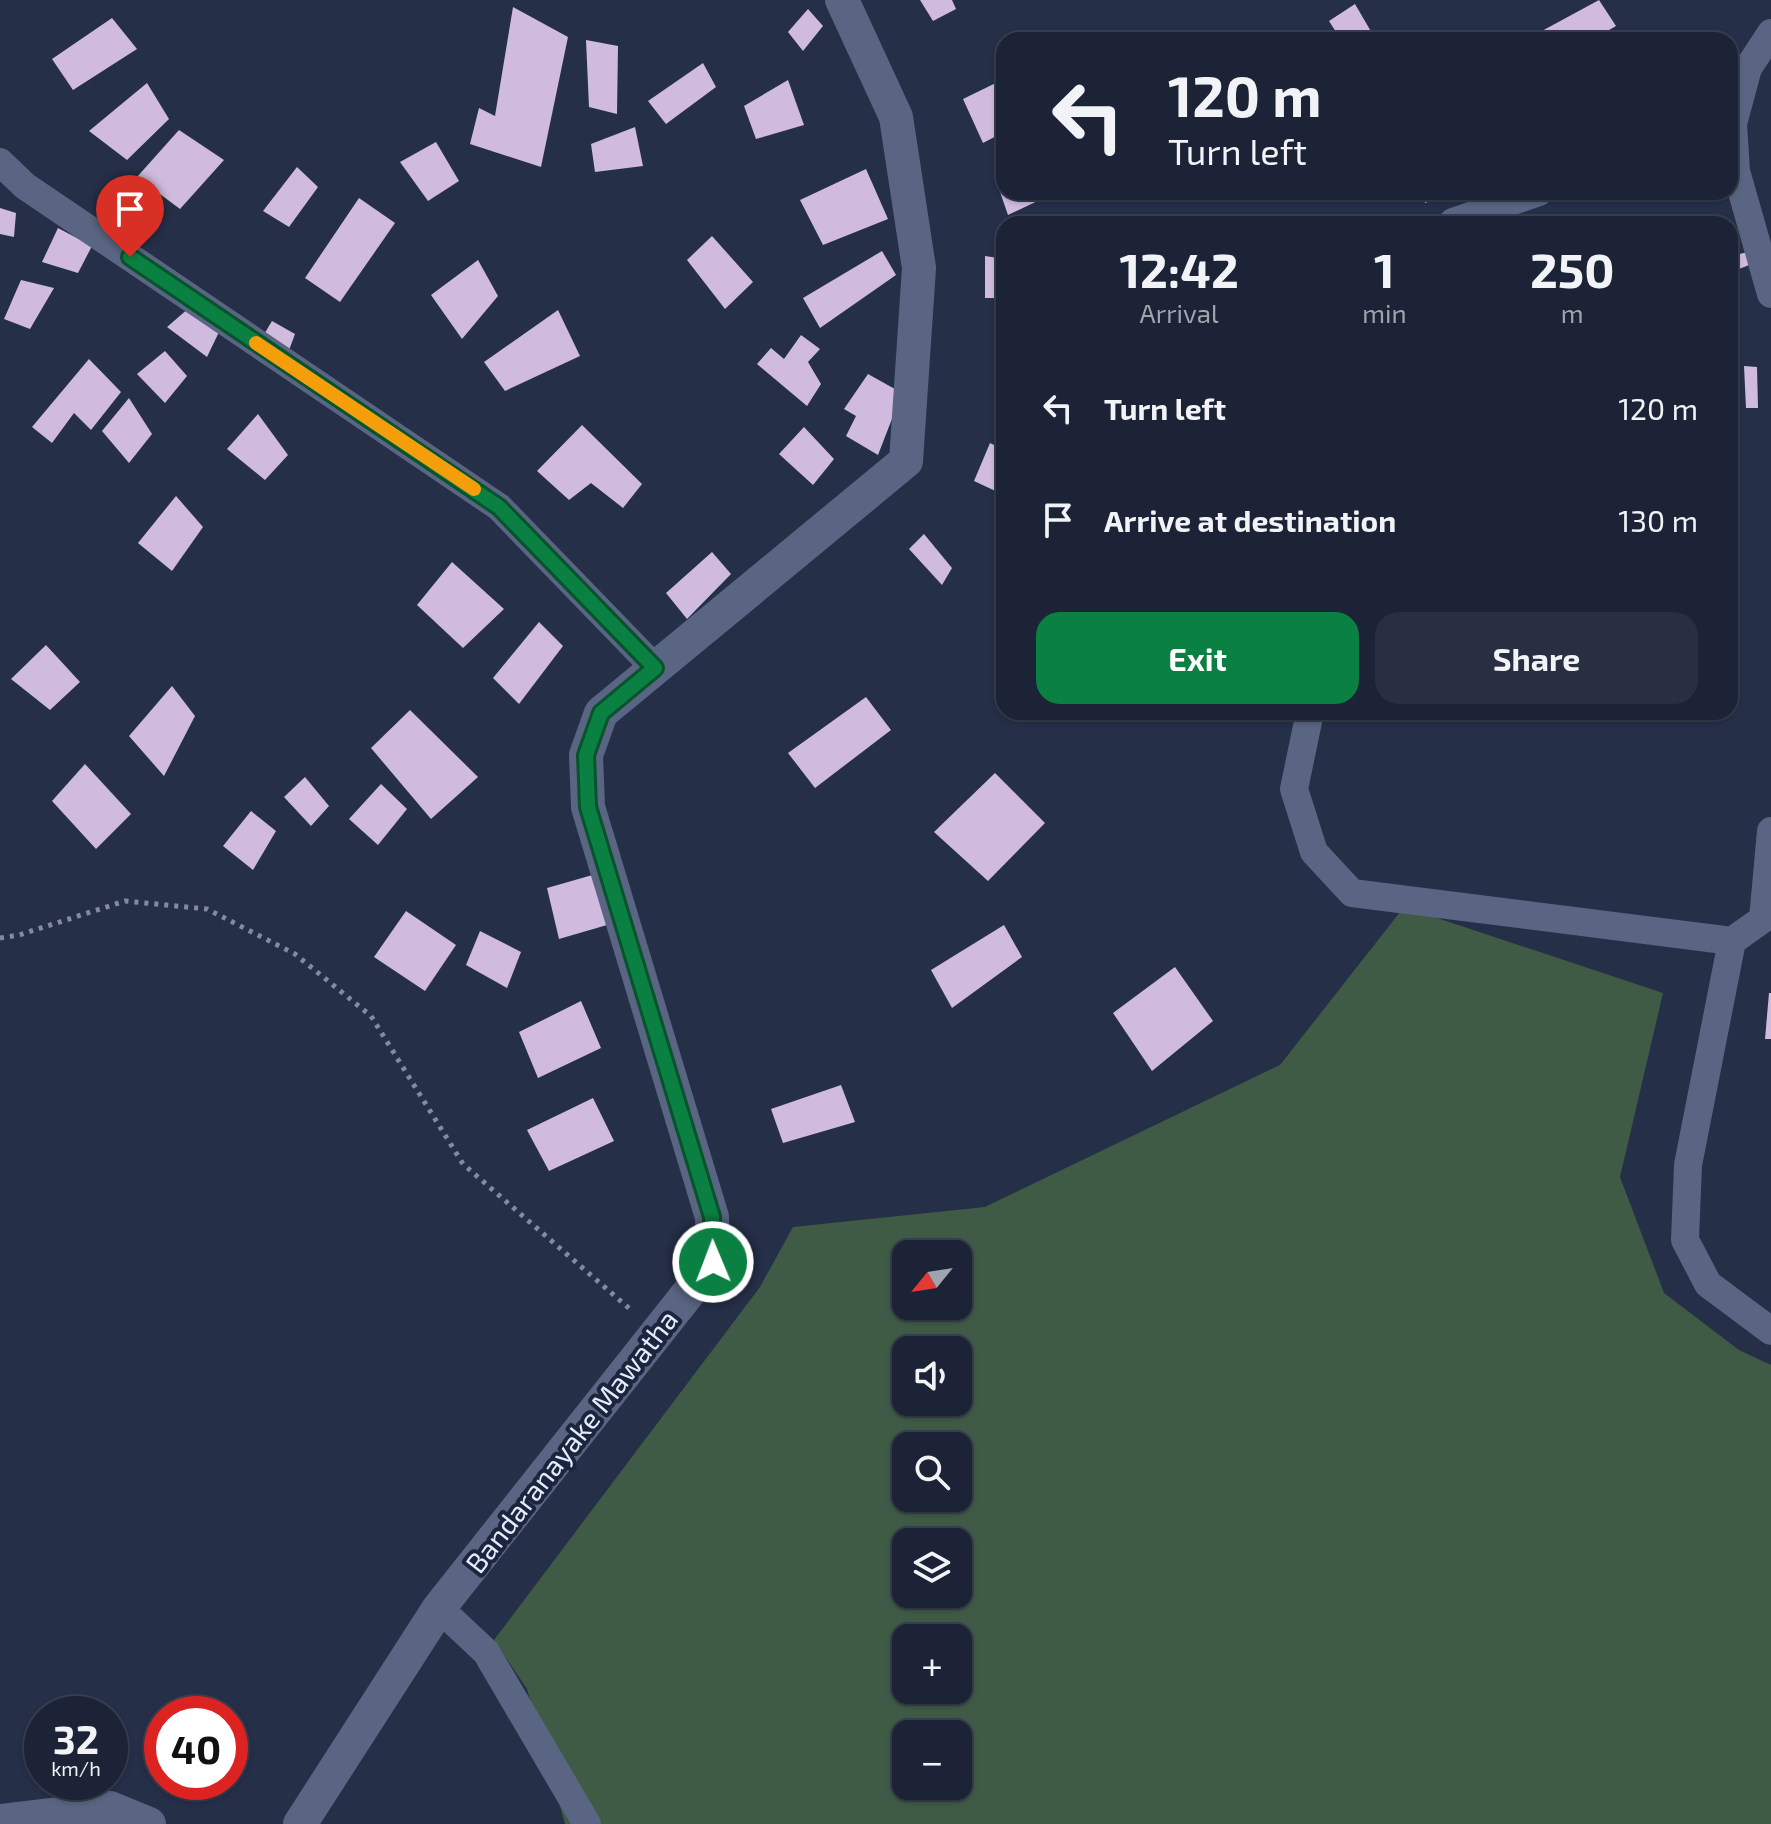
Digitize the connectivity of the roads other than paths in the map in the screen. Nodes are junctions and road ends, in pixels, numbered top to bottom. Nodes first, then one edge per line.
1 (842, 0) edge
2 (1771, 33) edge
3 (1738, 104) edge
4 (0, 162) edge
5 (1738, 178) edge
6 (1516, 200) edge
7 (1470, 216) edge
8 (1771, 294) edge
9 (655, 668) junction
10 (1308, 720) edge
11 (1771, 831) edge
12 (1732, 941) junction
13 (1771, 1331) edge
14 (439, 1608) junction
15 (0, 1821) edge
16 (149, 1824) edge
17 (300, 1824) edge
18 (587, 1824) edge

1 - 9 street, Bandaranayake Mawatha
2 - 3 street
4 - 9 street
5 - 8 street
6 - 7 street
9 - 14 street, Bandaranayake Mawatha
10 - 12 street
11 - 12 street
12 - 13 street
14 - 17 street, Bandaranayake Mawatha
14 - 18 street
15 - 16 street

